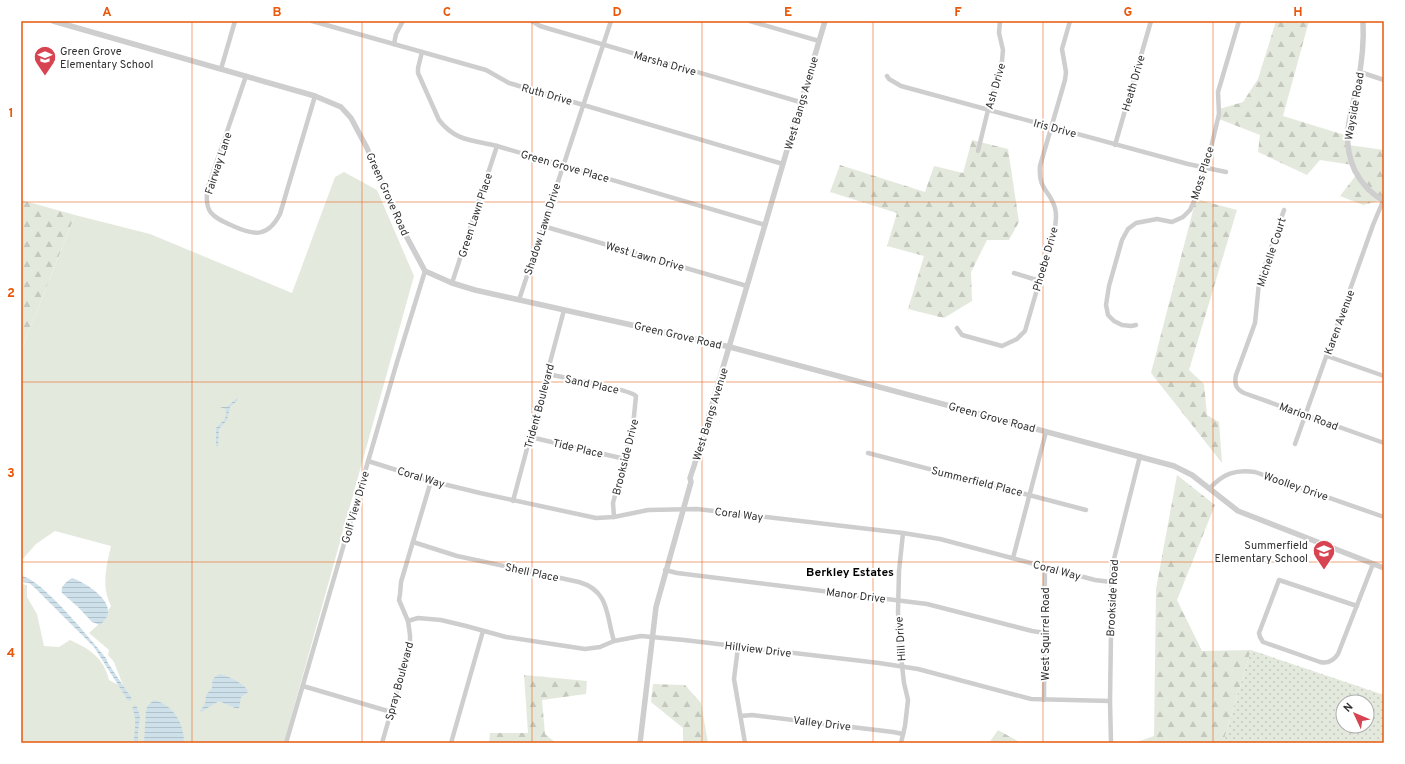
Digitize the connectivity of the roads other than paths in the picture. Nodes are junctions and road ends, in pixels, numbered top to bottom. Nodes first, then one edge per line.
1 (52, 21) edge
2 (235, 21) edge
3 (312, 21) edge
4 (403, 21) edge
5 (532, 21) edge
6 (611, 21) edge
7 (750, 21) edge
8 (825, 21) edge
9 (1000, 21) edge
10 (1070, 21) edge
11 (1151, 21) edge
12 (1239, 21) edge
13 (1362, 21) edge
14 (541, 23) edge
15 (819, 41) junction
16 (394, 44) junction
17 (603, 44) junction
18 (422, 52) junction
19 (222, 69) junction
20 (1360, 72) junction
21 (246, 76) junction
22 (887, 76) dead end
23 (1384, 80) edge
24 (315, 96) junction
25 (800, 102) junction
26 (583, 105) junction
27 (988, 110) junction
28 (1052, 127) junction
29 (1115, 145) junction
30 (498, 146) junction
31 (978, 151) dead end
32 (783, 164) junction
33 (563, 166) junction
34 (1205, 168) junction
35 (1226, 172) dead end
36 (1384, 201) edge
37 (1284, 210) dead end
38 (765, 225) junction
39 (543, 226) junction
40 (425, 270) junction
41 (1014, 273) dead end
42 (1040, 281) junction
43 (452, 283) junction
44 (747, 286) junction
45 (519, 300) junction
46 (564, 310) junction
47 (1136, 325) dead end
48 (957, 328) dead end
49 (730, 347) junction
50 (1327, 356) junction
51 (547, 374) junction
52 (1384, 376) edge
53 (1235, 386) joint
54 (636, 396) joint
55 (1306, 415) junction
56 (1046, 432) junction
57 (530, 437) junction
58 (1384, 443) edge
59 (1295, 444) dead end
60 (868, 453) dead end
61 (1140, 456) junction
62 (625, 459) junction
63 (368, 461) junction
64 (431, 481) junction
65 (1210, 488) junction
66 (1030, 495) junction
67 (513, 501) junction
68 (683, 509) junction
69 (1086, 510) dead end
70 (614, 517) junction
71 (1384, 517) edge
72 (903, 534) junction
73 (413, 542) junction
74 (1013, 558) junction
75 (1373, 564) junction
76 (1045, 567) junction
77 (1384, 568) edge
78 (665, 570) junction
79 (1111, 582) junction
80 (898, 600) junction
81 (1356, 606) junction
82 (408, 621) junction
83 (483, 631) junction
84 (1045, 633) junction
85 (652, 636) junction
86 (614, 641) junction
87 (738, 647) junction
88 (902, 667) junction
89 (303, 686) junction
90 (1044, 700) junction
91 (1110, 701) junction
92 (391, 712) junction
93 (741, 716) junction
94 (903, 734) junction
95 (286, 743) edge
96 (382, 743) edge
97 (451, 743) edge
98 (640, 743) edge
99 (745, 743) edge
100 (901, 743) edge
101 (1111, 743) edge

1 - 19 street, Green Grove Road
2 - 19 street
3 - 16 street, Ruth Drive
4 - 16 street
5 - 14 street, Marsha Drive
6 - 17 street, Shadow Lawn Drive
7 - 15 street
8 - 15 street, West Bangs Avenue
9 - 27 street, Ash Drive
10 - 28 street, Phoebe Drive
11 - 29 street, Heath Drive
12 - 34 street, Moss Place
13 - 20 street, Wayside Road
14 - 17 street, Marsha Drive
15 - 25 street, West Bangs Avenue
16 - 18 street, Ruth Drive
17 - 25 street, Marsha Drive
17 - 26 street, Shadow Lawn Drive
18 - 26 street, Ruth Drive
18 - 30 street, Green Grove Place
19 - 21 street, Green Grove Road
20 - 23 street
20 - 36 street, Wayside Road
21 - 24 street, Green Grove Road
21 - 24 street, Fairway Lane
22 - 27 street, Iris Drive
24 - 40 street, Green Grove Road
25 - 32 street, West Bangs Avenue
26 - 32 street, Ruth Drive
26 - 33 street, Shadow Lawn Drive
27 - 28 street, Iris Drive
27 - 31 street, Ash Drive
28 - 29 street, Iris Drive
28 - 42 street, Phoebe Drive
29 - 34 street, Iris Drive
30 - 33 street, Green Grove Place
30 - 43 street, Green Lawn Place
32 - 38 street, West Bangs Avenue
33 - 38 street, Green Grove Place
33 - 39 street, Shadow Lawn Drive
34 - 35 street, Iris Drive
34 - 47 street, Moss Place
36 - 50 street, Karen Avenue
37 - 53 street, Michelle Court
38 - 44 street, West Bangs Avenue
39 - 44 street, West Lawn Drive
39 - 45 street, Shadow Lawn Drive
40 - 43 street, Green Grove Road
40 - 63 street, Golf View Drive
41 - 42 street
42 - 48 street, Phoebe Drive
43 - 45 street, Green Grove Road
44 - 49 street, West Bangs Avenue
45 - 46 street, Green Grove Road
46 - 49 street, Green Grove Road
46 - 51 street, Trident Boulevard
49 - 56 street, Green Grove Road
49 - 68 street, West Bangs Avenue
50 - 52 street
50 - 55 street, Karen Avenue
51 - 54 street, Sand Place
51 - 57 street, Trident Boulevard
53 - 55 street, Marion Road
54 - 62 street, Brookside Drive
55 - 58 street, Marion Road
55 - 59 street, Karen Avenue
56 - 61 street, Green Grove Road
56 - 66 street
57 - 62 street, Tide Place
57 - 67 street, Trident Boulevard
60 - 66 street, Summerfield Place
61 - 65 street, Green Grove Road
61 - 79 street, Brookside Road
62 - 70 street, Brookside Drive
63 - 64 street, Coral Way
63 - 89 street, Golf View Drive
64 - 67 street, Coral Way
64 - 73 street, Spray Boulevard
65 - 71 street, Woolley Drive
65 - 75 street, Green Grove Road
66 - 69 street, Summerfield Place
66 - 74 street
67 - 70 street, Coral Way
68 - 70 street, Coral Way
68 - 72 street, Coral Way
68 - 78 street, West Bangs Avenue
72 - 74 street, Coral Way
72 - 80 street, Hill Drive
73 - 82 street, Spray Boulevard
73 - 86 street, Shell Place
74 - 76 street, Coral Way
75 - 77 street, Green Grove Road
75 - 81 street
76 - 79 street, Coral Way
76 - 84 street, West Squirrel Road
78 - 80 street, Manor Drive
78 - 85 street, West Bangs Avenue
79 - 91 street, Brookside Road
80 - 84 street, Manor Drive
80 - 88 street, Hill Drive
81 - 81 street
82 - 83 street, Hillview Drive
82 - 92 street, Spray Boulevard
83 - 86 street, Hillview Drive
83 - 97 street
84 - 90 street, West Squirrel Road
85 - 86 street, Hillview Drive
85 - 87 street, Hillview Drive
85 - 98 street, West Bangs Avenue
87 - 88 street, Hillview Drive
87 - 93 street
88 - 90 street, Hillview Drive
88 - 94 street, Hill Drive
89 - 92 street
89 - 95 street, Golf View Drive
90 - 91 street, Hillview Drive
91 - 101 street, Brookside Road
92 - 96 street, Spray Boulevard
93 - 94 street, Valley Drive
93 - 99 street
94 - 100 street, Hill Drive

